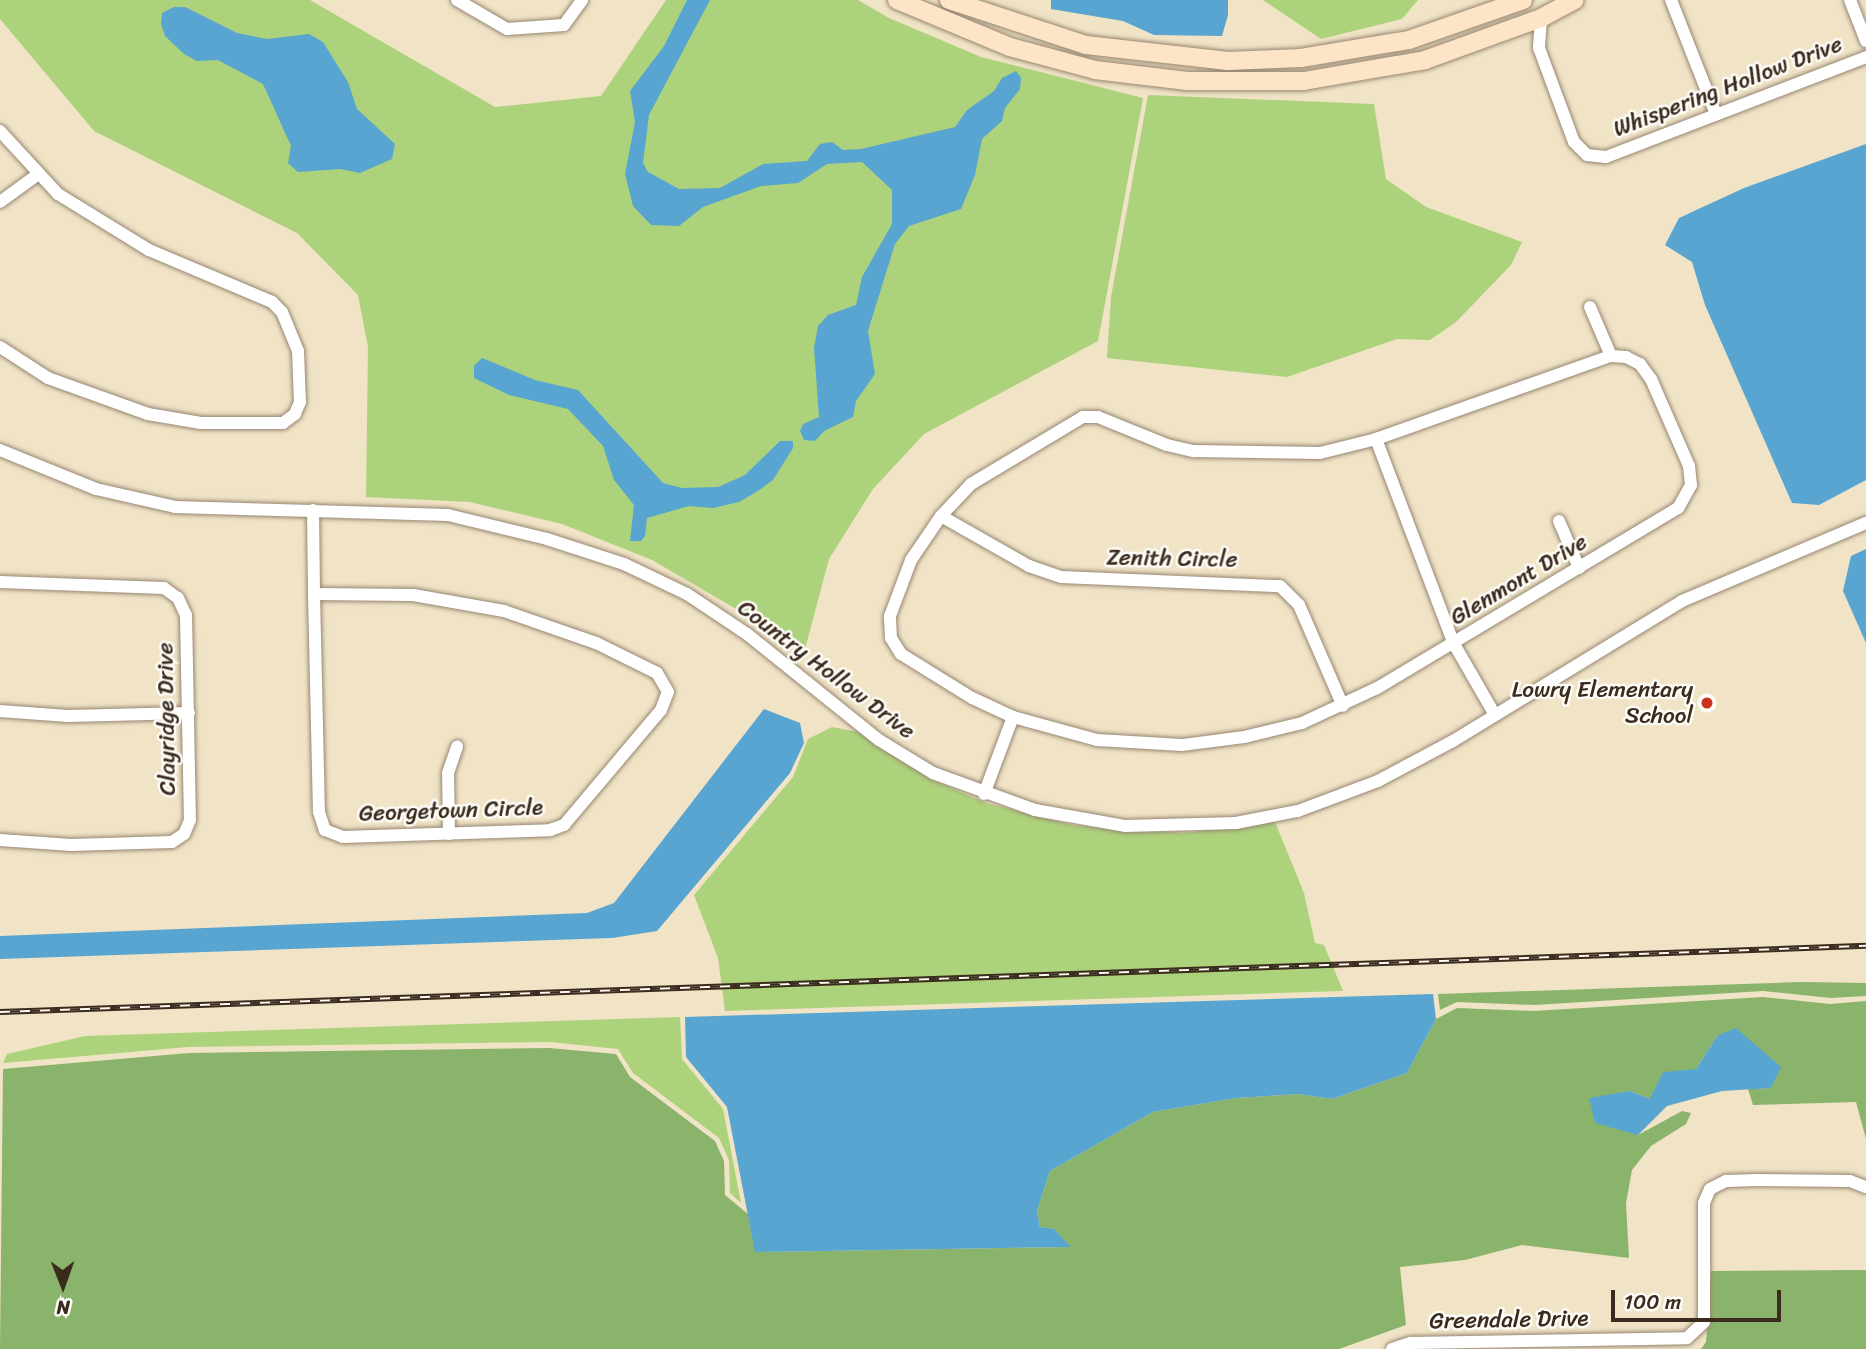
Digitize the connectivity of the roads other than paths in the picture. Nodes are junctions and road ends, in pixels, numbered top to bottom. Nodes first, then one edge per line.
1 (457, 0) edge
2 (582, 0) edge
3 (897, 0) edge
4 (951, 0) edge
5 (1523, 0) edge
6 (1575, 0) edge
7 (1671, 0) edge
8 (1850, 0) edge
9 (1541, 18) junction
10 (1866, 41) edge
11 (1866, 57) edge
12 (1716, 114) junction
13 (0, 131) edge
14 (37, 175) junction
15 (0, 202) edge
16 (1590, 307) dead end
17 (0, 347) edge
18 (1611, 356) junction
19 (1376, 439) junction
20 (0, 450) edge
21 (313, 510) junction
22 (941, 516) junction
23 (1559, 522) dead end
24 (1866, 523) edge
25 (1579, 568) junction
26 (0, 582) edge
27 (314, 593) junction
28 (1454, 644) junction
29 (1343, 706) junction
30 (0, 711) edge
31 (189, 713) junction
32 (1495, 715) junction
33 (1013, 717) junction
34 (457, 747) dead end
35 (984, 794) junction
36 (449, 834) junction
37 (0, 840) edge
38 (1866, 1187) edge
39 (1392, 1349) edge

1 - 2 street
3 - 9 street
4 - 5 street
6 - 9 street
7 - 12 street
8 - 10 street
9 - 12 street, Whispering Hollow Drive
11 - 12 street, Whispering Hollow Drive
13 - 14 street
14 - 15 street
14 - 17 street
16 - 18 street
18 - 19 street, Glenmont Drive
18 - 25 street, Glenmont Drive
19 - 22 street, Glenmont Drive
19 - 28 street
20 - 21 street, Country Hollow Drive
21 - 27 street, Georgetown Circle
21 - 35 street, Country Hollow Drive
22 - 29 street, Zenith Circle
22 - 33 street, Glenmont Drive
23 - 25 street
24 - 32 street, Country Hollow Drive
25 - 28 street, Glenmont Drive
26 - 31 street, Clayridge Drive
27 - 36 street, Georgetown Circle
27 - 36 street, Georgetown Circle
28 - 29 street, Glenmont Drive
28 - 32 street
29 - 33 street, Glenmont Drive
30 - 31 street
31 - 37 street, Clayridge Drive
32 - 35 street, Country Hollow Drive
33 - 35 street
34 - 36 street
38 - 39 street, Greendale Drive

